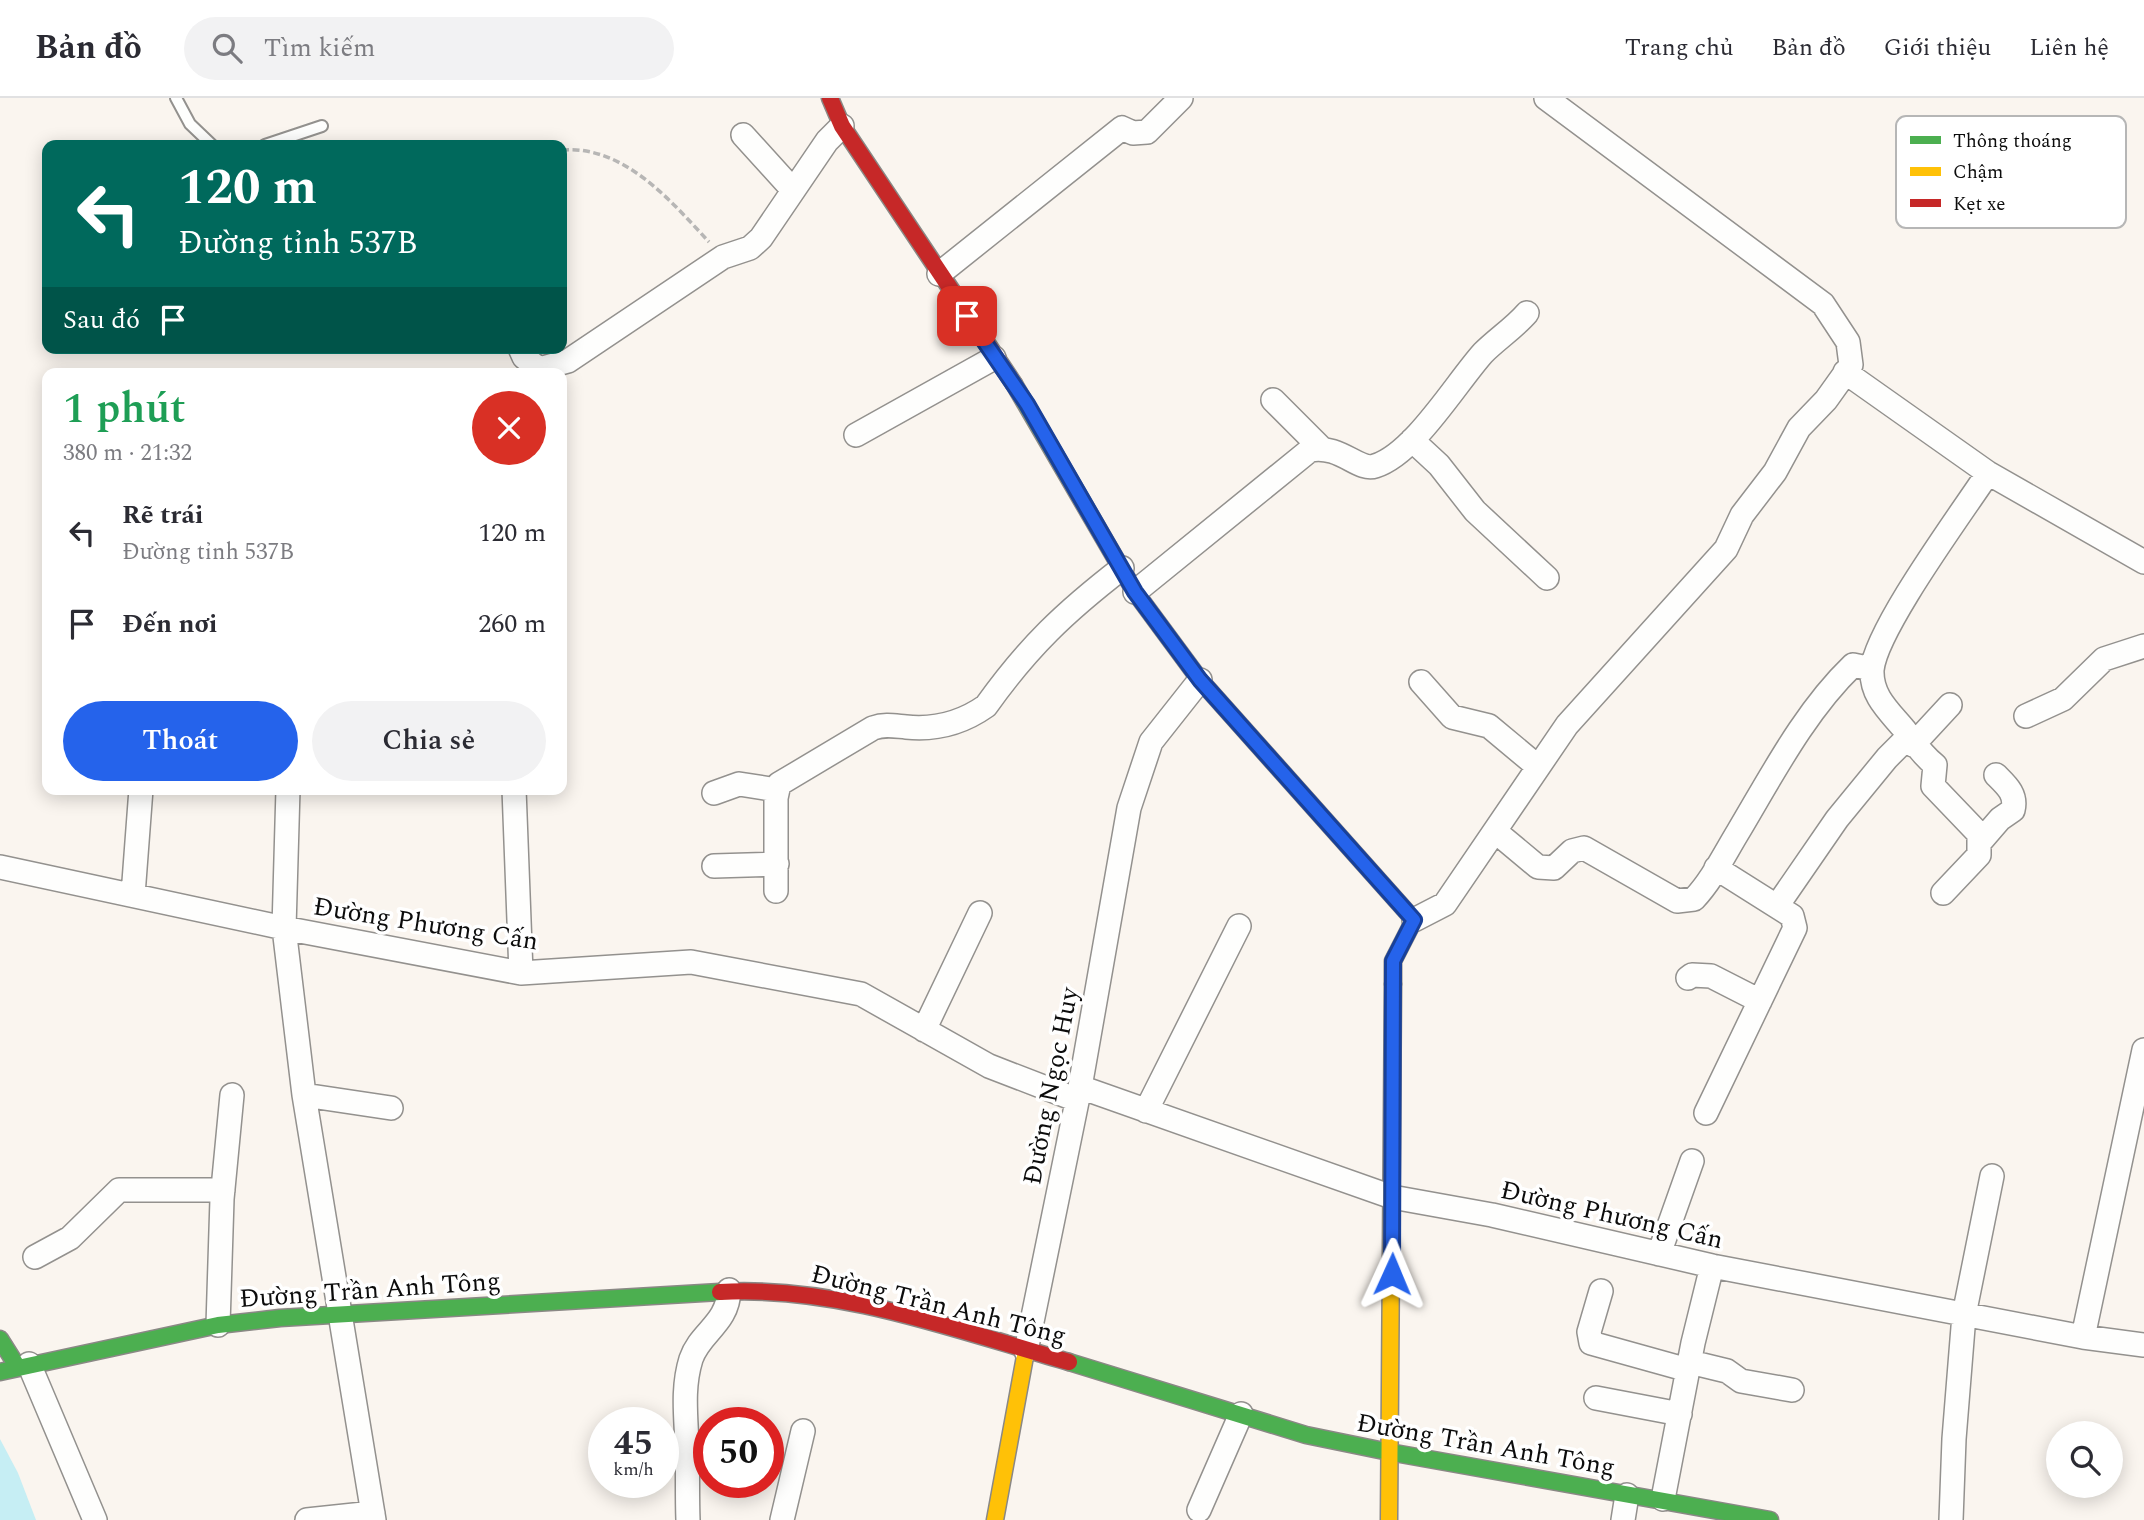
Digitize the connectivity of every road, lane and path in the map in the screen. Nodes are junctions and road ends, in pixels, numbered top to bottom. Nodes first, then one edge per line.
1 (176, 98) edge
2 (830, 98) edge
3 (1181, 98) edge
4 (1546, 98) edge
5 (842, 125) junction
6 (321, 126) dead end
7 (743, 135) dead end
8 (207, 140) edge
9 (280, 140) edge
10 (567, 150) edge
11 (792, 190) junction
12 (723, 257) junction
13 (939, 274) junction
14 (1527, 313) dead end
15 (523, 354) edge
16 (994, 358) junction
17 (538, 368) edge
18 (550, 368) edge
19 (1845, 372) junction
20 (1273, 400) dead end
21 (856, 435) dead end
22 (1412, 440) junction
23 (1321, 448) junction
24 (1987, 473) junction
25 (2144, 562) edge
26 (1122, 568) junction
27 (1547, 578) dead end
28 (1135, 592) junction
29 (2144, 646) edge
30 (1872, 669) junction
31 (1200, 680) junction
32 (1421, 682) dead end
33 (1950, 705) dead end
34 (2026, 716) dead end
35 (1911, 741) junction
36 (1537, 766) junction
37 (1996, 775) dead end
38 (777, 790) junction
39 (714, 793) dead end
40 (141, 795) edge
41 (288, 795) edge
42 (514, 795) edge
43 (1496, 832) junction
44 (1981, 841) junction
45 (777, 864) junction
46 (714, 866) dead end
47 (0, 867) edge
48 (1716, 868) junction
49 (776, 891) dead end
50 (1943, 893) dead end
51 (133, 895) junction
52 (1777, 906) junction
53 (980, 913) dead end
54 (1414, 920) junction
55 (1239, 926) dead end
56 (284, 928) junction
57 (521, 972) junction
58 (1688, 978) dead end
59 (1760, 1001) junction
60 (924, 1030) junction
61 (2143, 1056) edge
62 (1079, 1094) junction
63 (232, 1095) dead end
64 (304, 1095) junction
65 (391, 1108) dead end
66 (1146, 1111) junction
67 (1706, 1114) dead end
68 (1692, 1161) dead end
69 (1992, 1176) dead end
70 (223, 1190) junction
71 (1392, 1197) junction
72 (1659, 1254) junction
73 (35, 1257) dead end
74 (1712, 1266) junction
75 (729, 1290) junction
76 (1601, 1291) dead end
77 (338, 1314) junction
78 (1964, 1315) junction
79 (218, 1325) junction
80 (2083, 1337) junction
81 (0, 1339) edge
82 (2144, 1345) edge
83 (1026, 1351) junction
84 (1689, 1366) junction
85 (13, 1368) edge
86 (1792, 1390) dead end
87 (1596, 1398) dead end
88 (1241, 1414) junction
89 (1680, 1414) junction
90 (803, 1431) dead end
91 (1389, 1452) junction
92 (1627, 1495) junction
93 (1663, 1499) junction
94 (1199, 1510) dead end
95 (373, 1516) edge
96 (1739, 1518) edge
97 (95, 1520) edge
98 (307, 1520) edge
99 (688, 1520) edge
100 (782, 1520) edge
101 (996, 1520) edge
102 (1389, 1520) edge
103 (1623, 1520) edge
104 (1770, 1520) edge
105 (1951, 1520) edge

1 - 8 lane
2 - 5 main road
3 - 13 street
4 - 19 street
5 - 11 street
5 - 13 main road
6 - 9 lane
7 - 11 street
10 - 12 path
11 - 12 street
12 - 18 street
13 - 16 main road
14 - 22 street
15 - 17 street
16 - 21 street
16 - 26 main road
19 - 24 street
19 - 36 street
20 - 23 street
22 - 23 street
22 - 27 street
23 - 28 street
24 - 25 street
24 - 30 street
26 - 28 main road
26 - 38 street
28 - 31 main road
29 - 34 street
30 - 35 street
30 - 48 street
31 - 54 main road
31 - 62 street, Đường Ngọc Huy
32 - 36 street
33 - 35 street
35 - 44 street
35 - 52 street
36 - 43 street
37 - 44 street
38 - 39 street
38 - 45 street
40 - 51 street
41 - 56 street
42 - 57 street
43 - 48 street
43 - 54 street
44 - 50 street
45 - 46 street
45 - 49 street
47 - 51 street, Đường Phương Cấn
48 - 52 street
51 - 56 street, Đường Phương Cấn
52 - 59 street
53 - 60 street
54 - 71 main road
55 - 66 street
56 - 57 street, Đường Phương Cấn
56 - 64 street
57 - 60 street, Đường Phương Cấn
58 - 59 street
59 - 67 street
60 - 62 street, Đường Phương Cấn
61 - 80 street
62 - 66 street, Đường Phương Cấn
62 - 83 street, Đường Ngọc Huy
63 - 70 street
64 - 65 street
64 - 77 street
66 - 71 street, Đường Phương Cấn
68 - 72 street
69 - 78 street
70 - 73 street
70 - 79 street
71 - 72 street, Đường Phương Cấn
71 - 91 main road
72 - 74 street, Đường Phương Cấn
74 - 78 street, Đường Phương Cấn
74 - 84 street
75 - 77 main road, Đường Trần Anh Tông
75 - 83 main road, Đường Trần Anh Tông
75 - 99 street
76 - 84 street
77 - 79 main road, Đường Trần Anh Tông
77 - 95 street
78 - 80 street, Đường Phương Cấn
78 - 105 street
79 - 85 main road, Đường Trần Anh Tông
80 - 82 street, Đường Phương Cấn
81 - 85 main road
83 - 88 main road, Đường Trần Anh Tông
83 - 101 main road, Đường Ngọc Huy
84 - 86 street
84 - 89 street
85 - 97 street
87 - 89 street
88 - 91 main road, Đường Trần Anh Tông
88 - 94 street
89 - 93 street
90 - 100 street
91 - 92 main road, Đường Trần Anh Tông
91 - 102 main road
92 - 93 main road, Đường Trần Anh Tông
92 - 103 street
93 - 96 main road, Đường Trần Anh Tông
95 - 98 street
96 - 104 main road, Đường Trần Anh Tông

